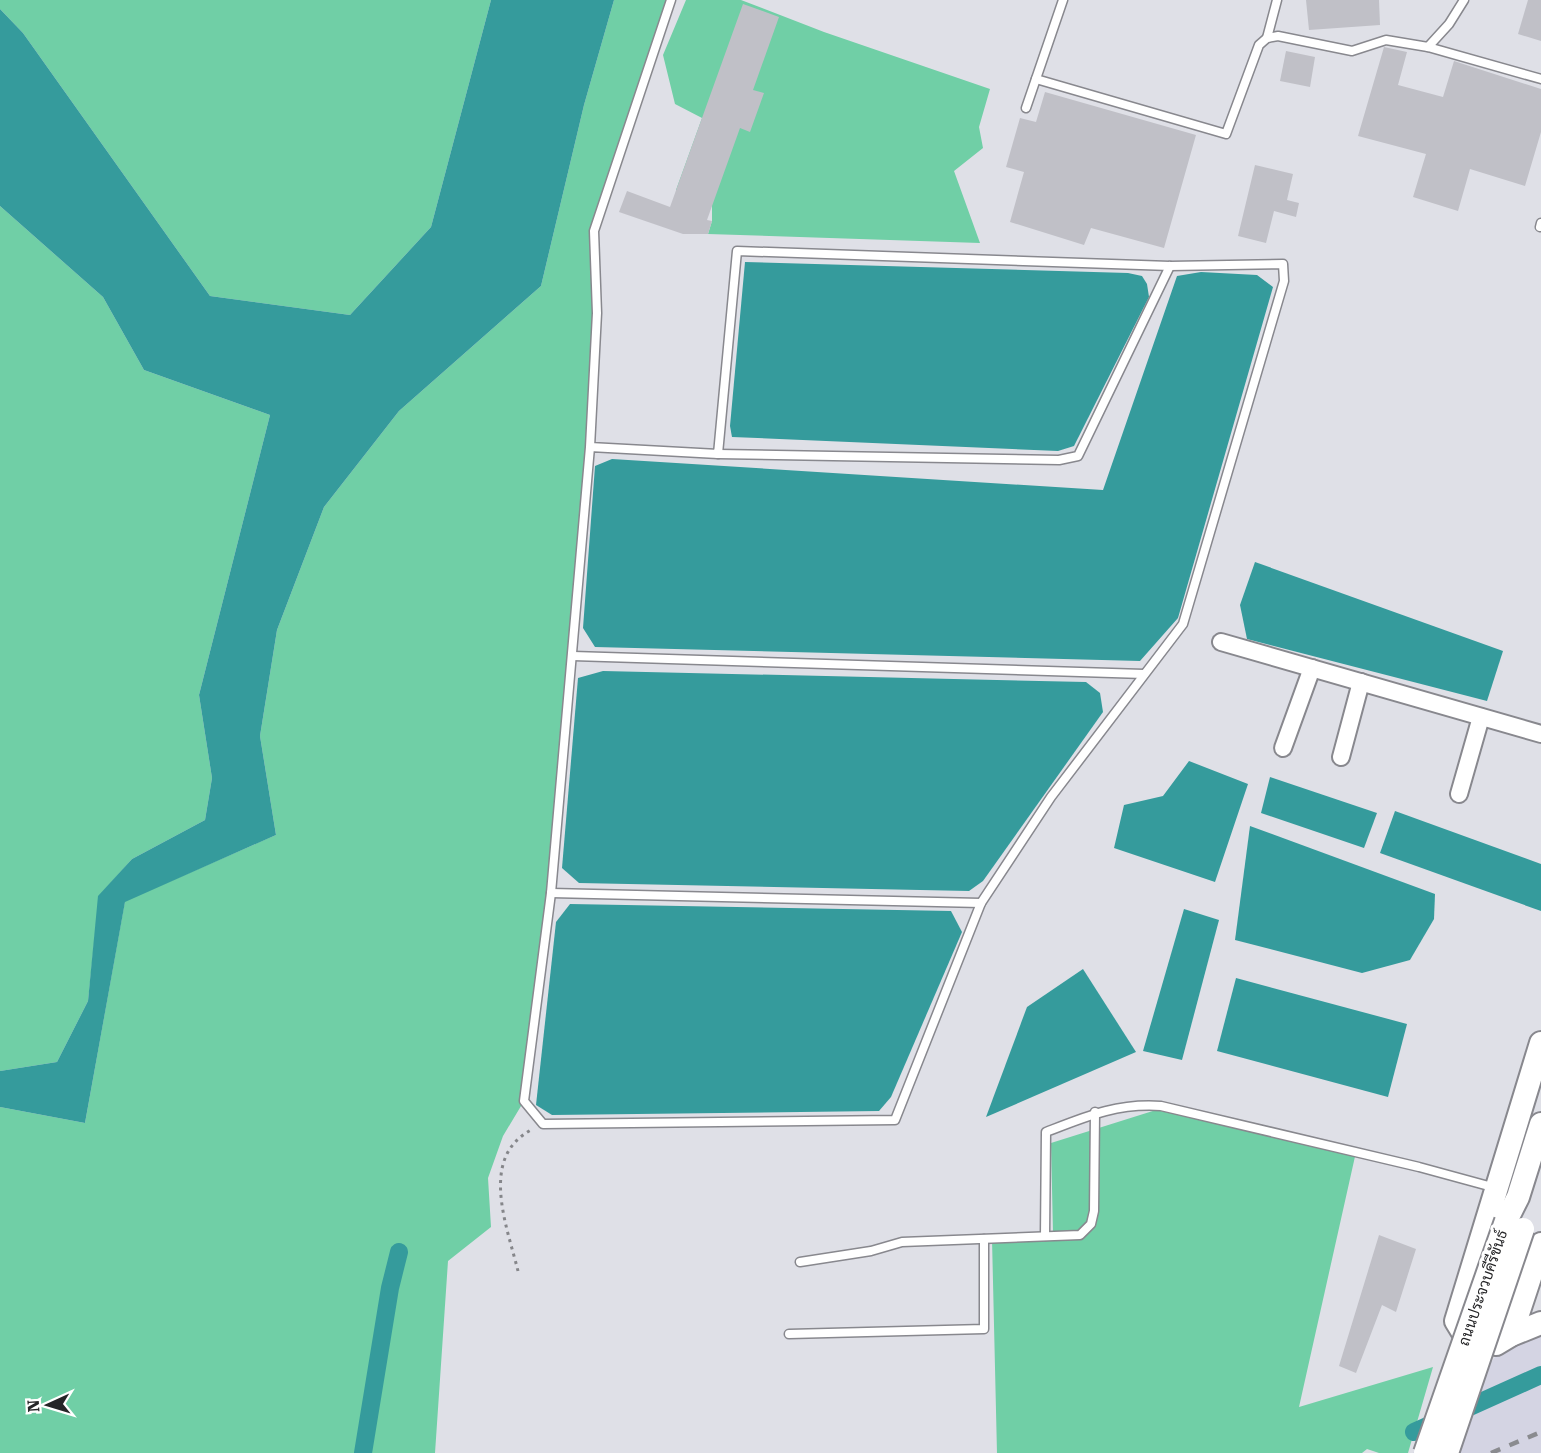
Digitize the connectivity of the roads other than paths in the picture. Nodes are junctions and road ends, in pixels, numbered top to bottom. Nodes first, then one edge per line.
1 (671, 0) edge
2 (1063, 0) edge
3 (1277, 0) edge
4 (1464, 0) edge
5 (1268, 38) junction
6 (1428, 47) junction
7 (1036, 79) junction
8 (1541, 79) edge
9 (1026, 108) dead end
10 (1170, 266) junction
11 (590, 447) junction
12 (718, 454) junction
13 (1221, 642) dead end
14 (573, 656) junction
15 (1312, 668) junction
16 (1144, 674) junction
17 (1361, 682) junction
18 (1481, 717) junction
19 (1541, 734) edge
20 (1283, 748) dead end
21 (1341, 757) dead end
22 (1459, 794) dead end
23 (551, 893) junction
24 (981, 903) junction
25 (1541, 1043) edge
26 (1095, 1112) junction
27 (1541, 1124) edge
28 (1541, 1170) edge
29 (1496, 1188) junction
30 (1515, 1225) junction
31 (1045, 1236) junction
32 (984, 1239) junction
33 (1541, 1244) edge
34 (800, 1262) dead end
35 (1541, 1323) edge
36 (789, 1334) dead end
37 (1511, 1335) junction
38 (1425, 1453) edge
39 (1447, 1453) edge

1 - 11 lane
2 - 7 lane
3 - 5 lane
4 - 6 lane
5 - 6 lane
5 - 7 lane
6 - 8 lane
7 - 9 lane
10 - 12 lane
10 - 12 lane
10 - 16 lane
11 - 12 lane
11 - 14 lane
13 - 15 street
14 - 16 lane
14 - 23 lane
15 - 17 street
15 - 20 street
16 - 24 lane
17 - 18 street
17 - 21 street
18 - 19 street
18 - 22 street
23 - 24 lane
23 - 24 lane
25 - 29 main road
26 - 29 lane
26 - 31 lane
26 - 31 lane
27 - 30 main road, ถนนประจวบคีรีขันธ์
28 - 30 main road, ถนนประจวบคีรีขันธ์
29 - 37 main road
30 - 38 main road, ถนนประจวบคีรีขันธ์, bridge
30 - 39 main road, ถนนประจวบคีรีขันธ์, bridge
31 - 32 lane
32 - 34 lane
32 - 36 lane
33 - 37 main road
35 - 37 main road

